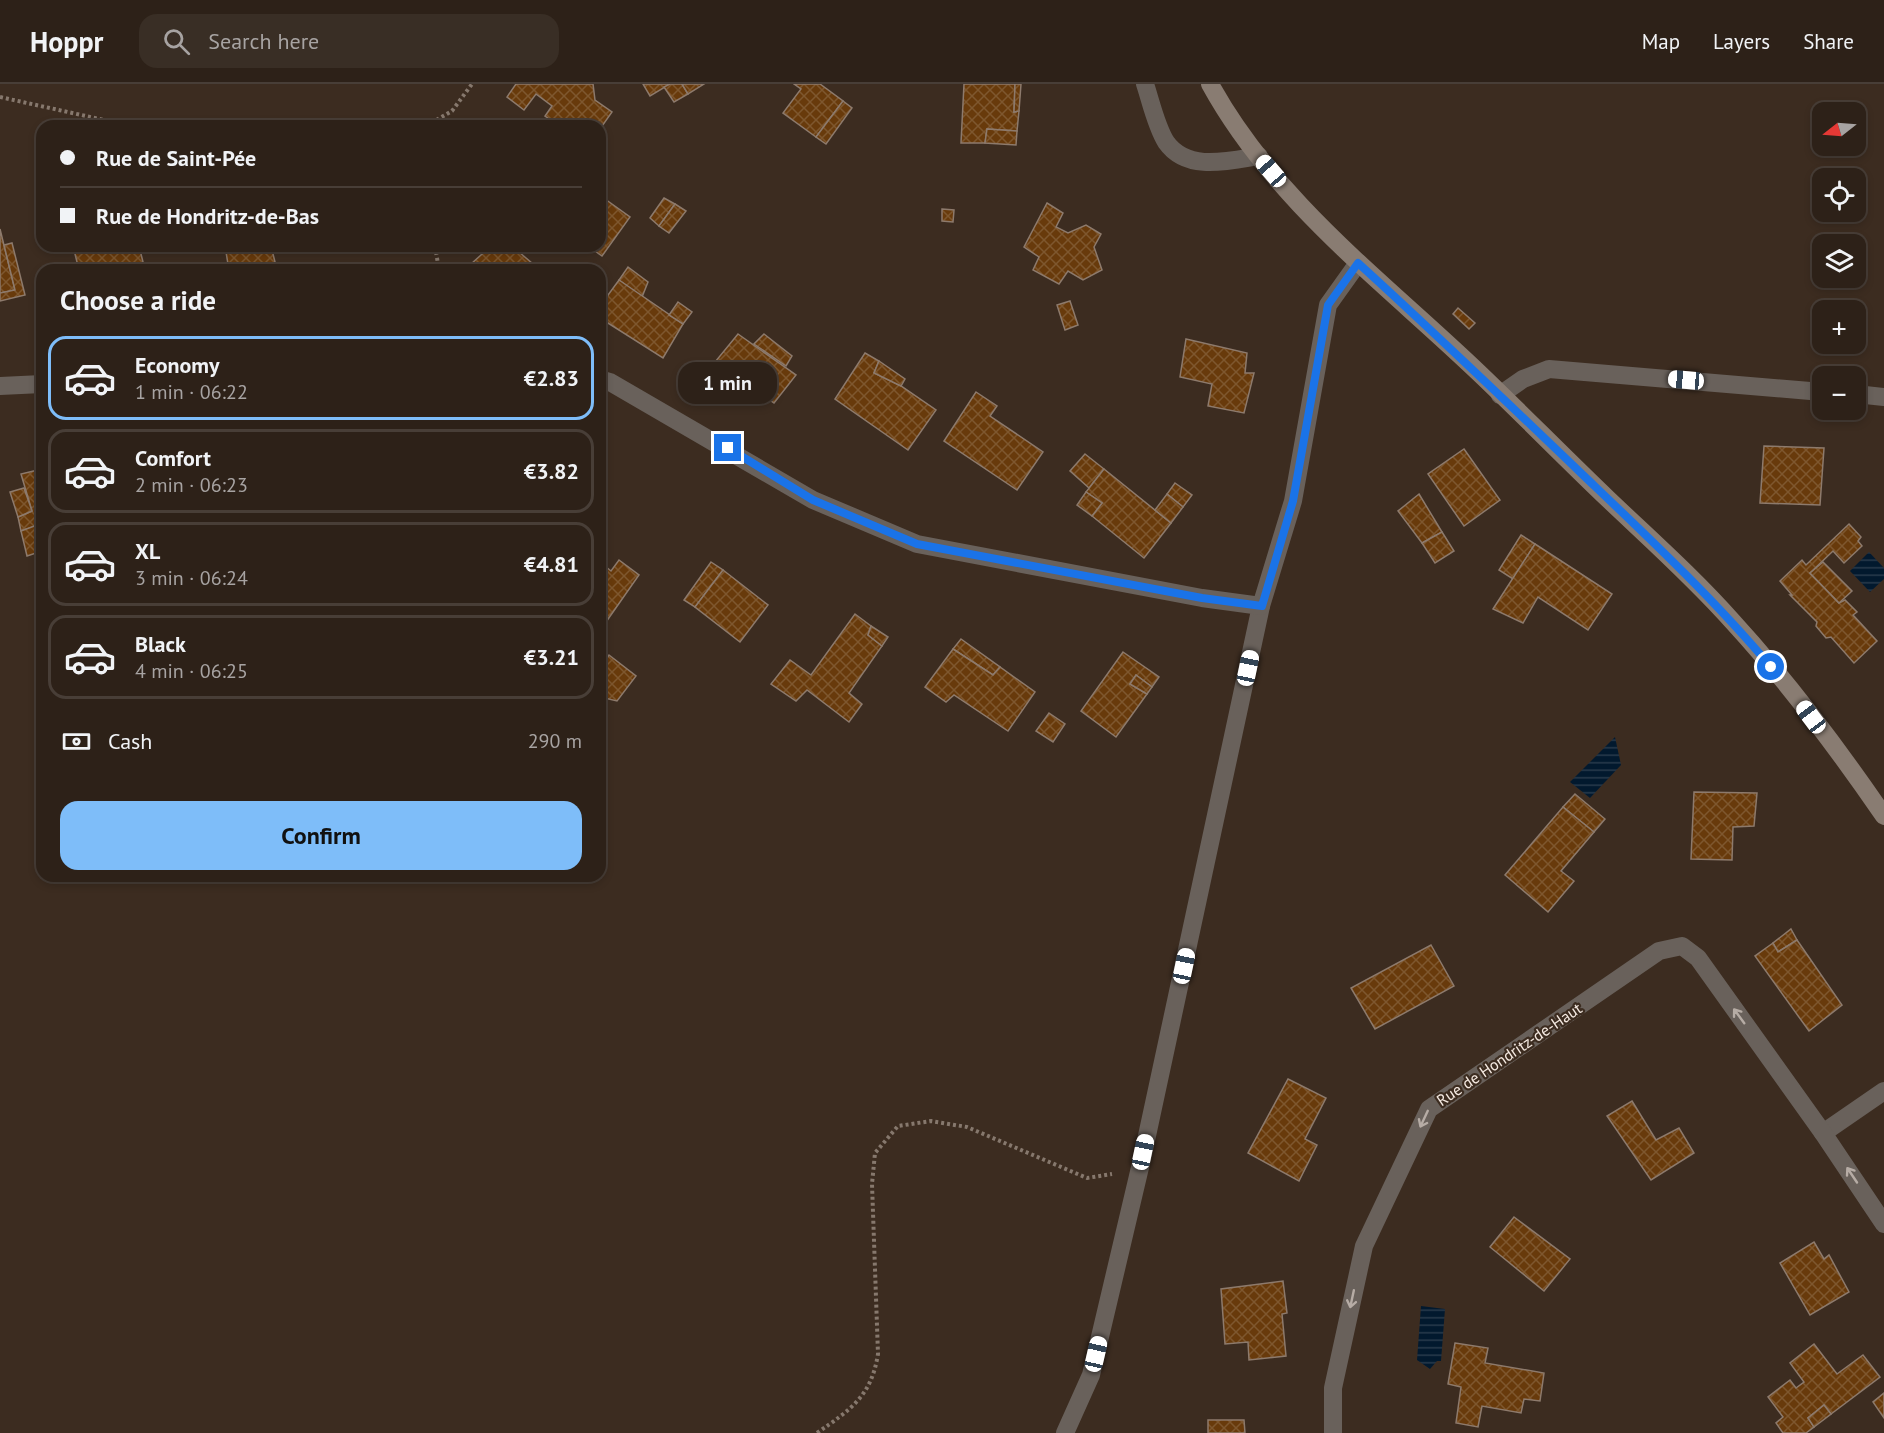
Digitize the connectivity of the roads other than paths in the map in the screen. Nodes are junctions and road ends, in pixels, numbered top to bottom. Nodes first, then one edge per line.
1 (1145, 84) edge
2 (1210, 84) edge
3 (1258, 156) junction
4 (1358, 263) junction
5 (606, 381) edge
6 (36, 384) edge
7 (0, 386) edge
8 (1812, 391) edge
9 (1500, 395) junction
10 (1866, 395) edge
11 (1884, 397) edge
12 (1262, 606) junction
13 (1884, 816) edge
14 (1884, 1091) edge
15 (1823, 1133) junction
16 (1884, 1224) edge
17 (1065, 1433) edge
18 (1333, 1433) edge

1 - 3 street
2 - 3 main road
3 - 4 main road
4 - 9 main road
4 - 12 street
5 - 12 street
6 - 7 street
8 - 9 street
9 - 13 main road
10 - 11 street
12 - 17 street
14 - 15 street
16 -> 15 street, Rue de Hondritz-de-Haut
15 -> 18 street, Rue de Hondritz-de-Haut

